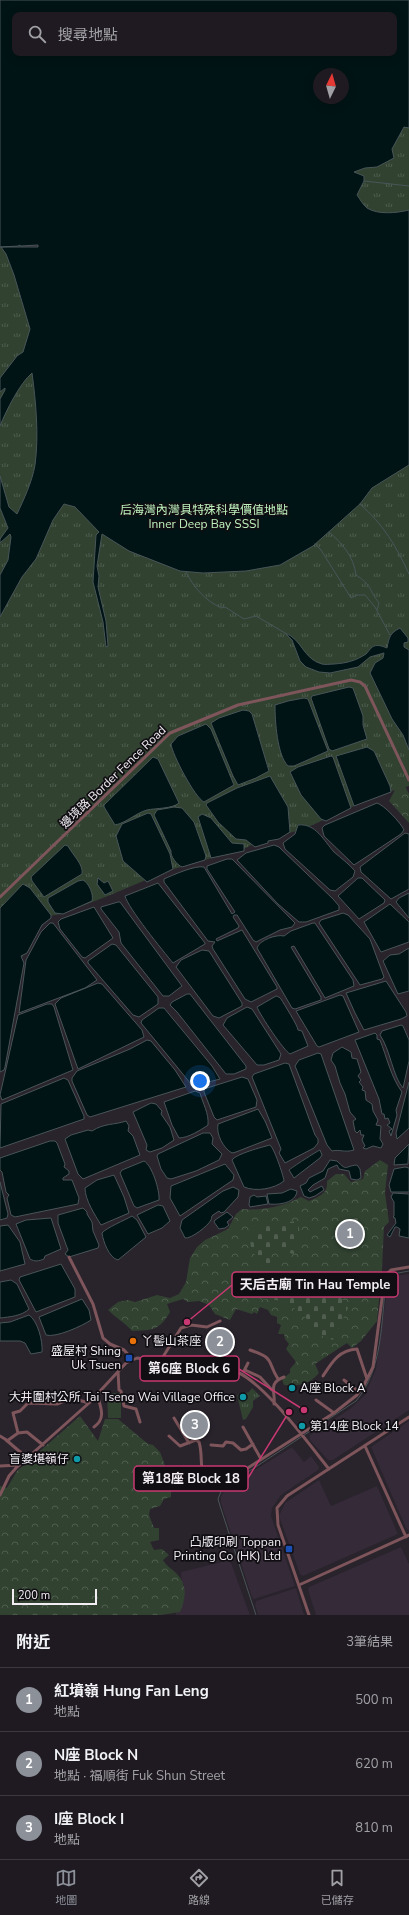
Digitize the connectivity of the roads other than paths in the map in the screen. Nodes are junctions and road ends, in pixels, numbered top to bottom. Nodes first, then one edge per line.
1 (409, 780) edge
2 (0, 897) edge
3 (69, 1258) dead end
4 (409, 1267) edge
5 (220, 1321) dead end
6 (250, 1350) dead end
7 (132, 1359) junction
8 (161, 1360) junction
9 (248, 1363) dead end
10 (245, 1370) junction
11 (118, 1371) junction
12 (241, 1374) junction
13 (323, 1376) dead end
14 (284, 1377) dead end
15 (278, 1379) junction
16 (367, 1379) junction
17 (344, 1380) dead end
18 (272, 1390) junction
19 (359, 1392) junction
20 (97, 1394) junction
21 (316, 1400) dead end
22 (89, 1403) junction
23 (274, 1404) junction
24 (334, 1413) junction
25 (409, 1417) edge
26 (174, 1418) dead end
27 (140, 1422) dead end
28 (94, 1427) dead end
29 (242, 1427) dead end
30 (18, 1433) junction
31 (300, 1434) junction
32 (0, 1436) edge
33 (169, 1436) dead end
34 (7, 1441) junction
35 (189, 1443) junction
36 (211, 1444) dead end
37 (253, 1444) junction
38 (43, 1445) junction
39 (365, 1446) junction
40 (30, 1457) junction
41 (261, 1459) junction
42 (19, 1465) junction
43 (0, 1466) edge
44 (329, 1469) junction
45 (0, 1495) edge
46 (407, 1536) edge
47 (299, 1585) junction
48 (309, 1615) edge

1 - 2 street, 邊境路 Border Fence Road
3 - 7 street
4 - 16 street
5 - 8 street
6 - 15 street
7 - 8 street
7 - 11 street
8 - 12 street
9 - 10 street
10 - 12 street
10 - 18 street
11 - 20 street
11 - 27 street
12 - 23 street
13 - 16 street
14 - 15 street
15 - 18 street
16 - 19 street
17 - 19 street
18 - 23 street
19 - 24 street
20 - 22 street
20 - 28 street
21 - 24 street
22 - 30 street
22 - 38 street
23 - 31 street
24 - 31 street
25 - 39 street
26 - 35 street
29 - 37 street
30 - 34 street
30 - 38 street
31 - 41 street
31 - 44 street
32 - 34 street
33 - 35 street
34 - 40 street
35 - 41 street
36 - 37 street
37 - 41 street
38 - 40 street
39 - 44 street
39 - 46 street
40 - 42 street
42 - 43 street
42 - 45 street
44 - 47 street
46 - 47 street
47 - 48 street

